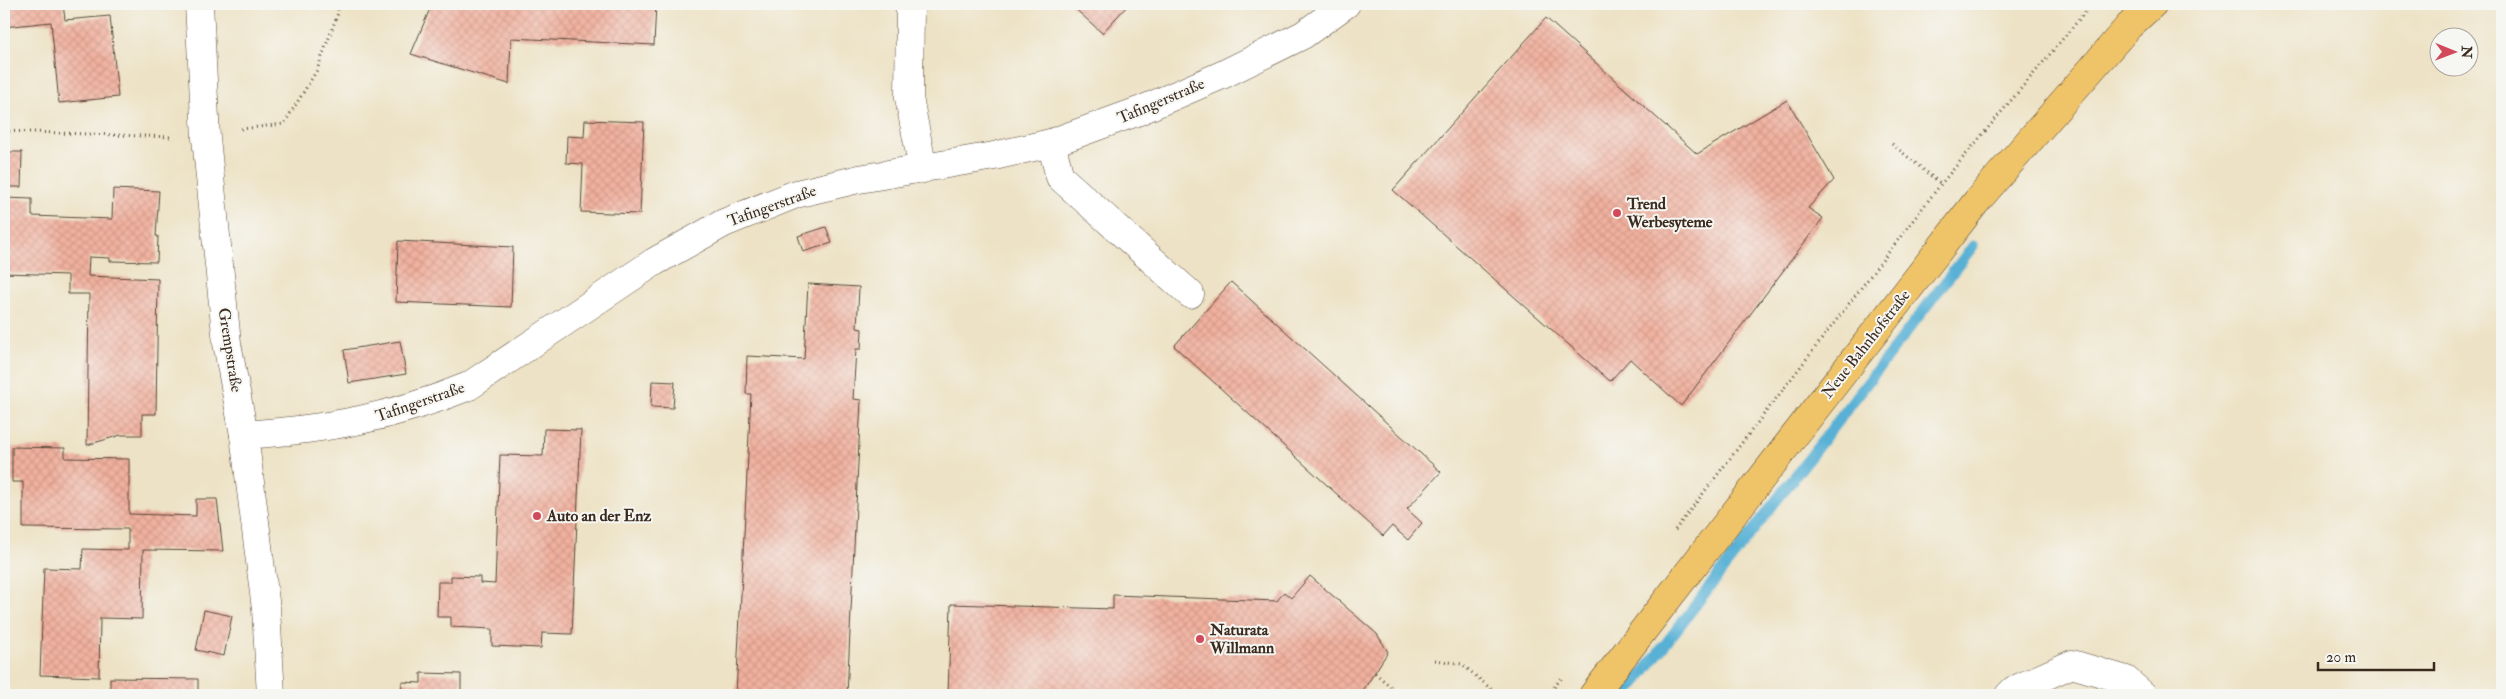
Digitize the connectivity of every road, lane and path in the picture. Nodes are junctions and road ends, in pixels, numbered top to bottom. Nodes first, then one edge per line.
1 (199, 4) edge
2 (338, 4) edge
3 (910, 4) edge
4 (1346, 4) edge
5 (2153, 4) edge
6 (4, 131) edge
7 (205, 135) junction
8 (1051, 143) junction
9 (1892, 144) dead end
10 (923, 169) junction
11 (1941, 184) dead end
12 (1190, 294) dead end
13 (244, 435) junction
14 (1436, 660) dead end
15 (1375, 673) dead end
16 (270, 695) edge
17 (1400, 695) edge
18 (1498, 695) edge
19 (1593, 695) edge
20 (2009, 695) edge
21 (2143, 695) edge

1 - 7 street, Grempstraße
2 - 7 path
3 - 10 street
4 - 8 street, Tafingerstraße
5 - 19 main road, Neue Bahnhofstraße
6 - 7 path
7 - 13 street, Grempstraße
8 - 10 street, Tafingerstraße
8 - 12 street
9 - 11 path
10 - 13 street, Tafingerstraße
13 - 16 street, Grempstraße
14 - 18 path
15 - 17 path
20 - 21 street

